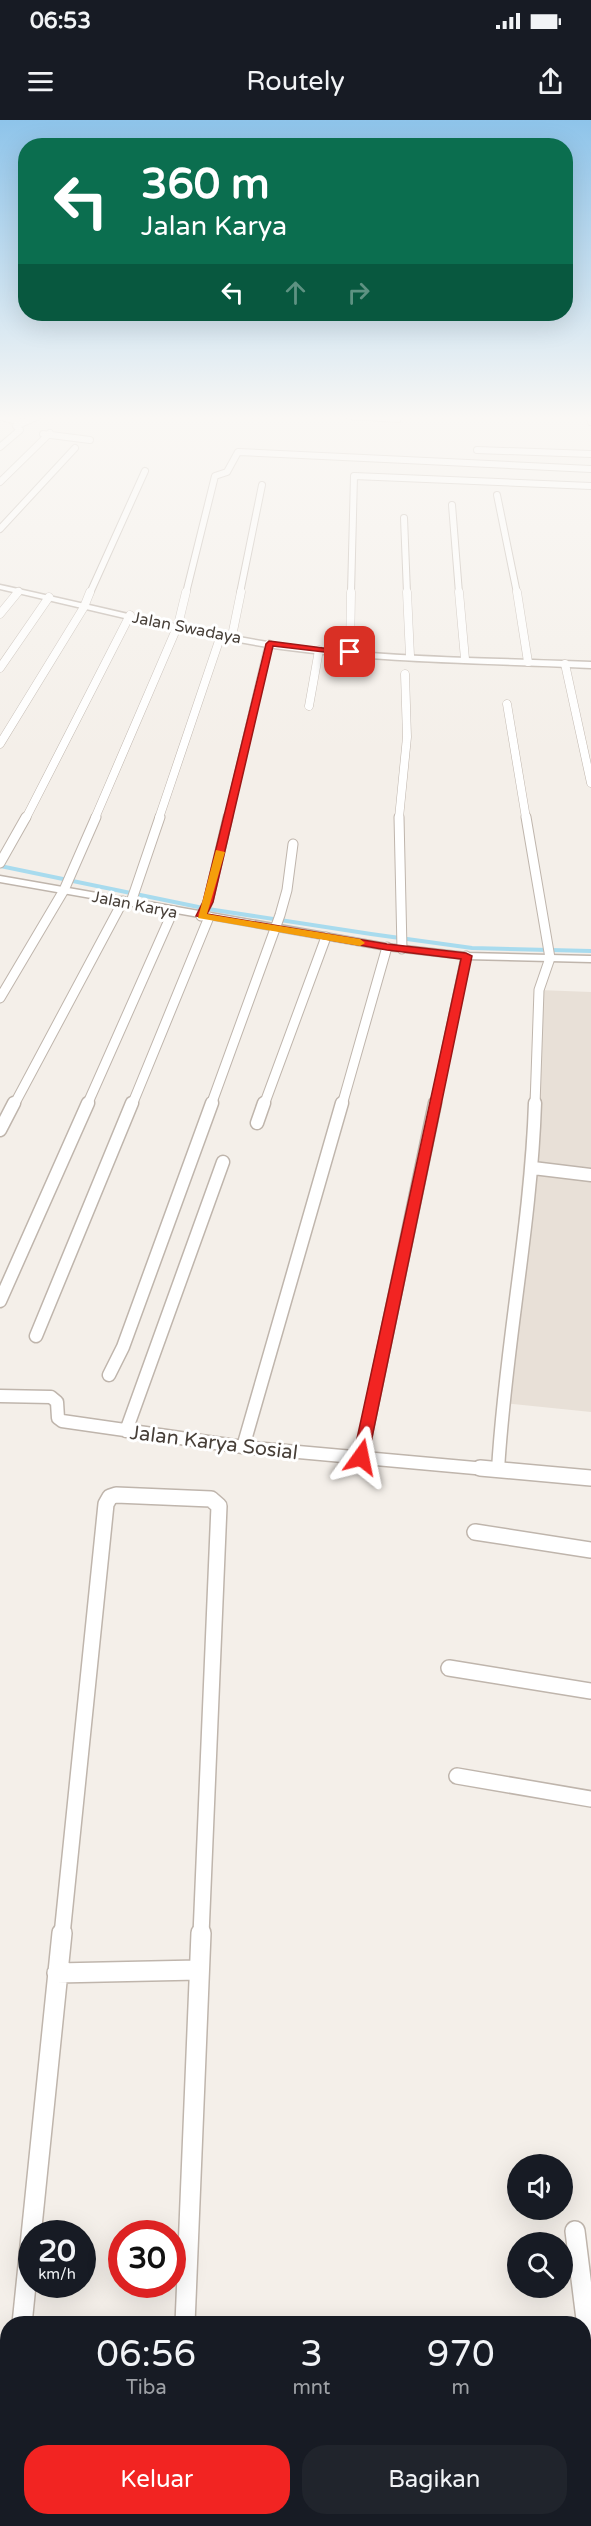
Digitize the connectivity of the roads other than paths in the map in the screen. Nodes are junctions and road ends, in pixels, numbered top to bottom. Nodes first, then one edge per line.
1 (118, 528) edge
2 (202, 528) edge
3 (253, 528) edge
4 (353, 528) edge
5 (404, 528) edge
6 (453, 528) edge
7 (504, 528) edge
8 (0, 587) edge
9 (19, 591) junction
10 (49, 597) junction
11 (84, 607) junction
12 (0, 614) edge
13 (130, 615) junction
14 (178, 625) junction
15 (221, 635) junction
16 (232, 636) junction
17 (269, 644) junction
18 (319, 650) junction
19 (350, 652) junction
20 (410, 656) junction
21 (465, 659) junction
22 (528, 662) junction
23 (565, 663) junction
24 (591, 665) edge
25 (0, 668) edge
26 (405, 674) dead end
27 (507, 704) dead end
28 (309, 706) dead end
29 (0, 744) edge
30 (591, 783) edge
31 (293, 844) dead end
32 (0, 863) edge
33 (0, 879) edge
34 (67, 884) junction
35 (128, 900) junction
36 (173, 911) junction
37 (206, 912) junction
38 (276, 922) junction
39 (326, 937) junction
40 (387, 947) junction
41 (401, 947) junction
42 (549, 953) junction
43 (466, 956) junction
44 (591, 959) edge
45 (0, 998) edge
46 (256, 1123) dead end
47 (0, 1130) edge
48 (223, 1162) dead end
49 (533, 1168) junction
50 (591, 1175) edge
51 (0, 1301) edge
52 (36, 1336) dead end
53 (109, 1376) dead end
54 (0, 1396) edge
55 (126, 1431) junction
56 (243, 1447) junction
57 (361, 1457) junction
58 (498, 1470) junction
59 (591, 1478) edge
60 (475, 1532) dead end
61 (591, 1550) edge
62 (449, 1668) dead end
63 (591, 1691) edge
64 (457, 1776) dead end
65 (591, 1799) edge
66 (198, 1970) junction
67 (57, 1973) junction
68 (575, 2231) dead end
69 (23, 2316) edge
70 (185, 2316) edge
71 (586, 2316) edge

1 - 11 street
2 - 14 street
3 - 16 street
4 - 19 street
5 - 20 street
6 - 21 street
7 - 22 street
8 - 9 street, Jalan Swadaya
9 - 10 street, Jalan Swadaya
9 - 12 street
10 - 11 street, Jalan Swadaya
10 - 25 street
11 - 13 street, Jalan Swadaya
11 - 29 street
13 - 14 street, Jalan Swadaya
13 - 32 street
14 - 15 street, Jalan Swadaya
14 - 34 street
15 - 16 street, Jalan Swadaya
15 - 35 street
16 - 17 street, Jalan Swadaya
17 - 18 street, Jalan Swadaya
17 - 37 street
18 - 19 street, Jalan Swadaya
18 - 28 street
19 - 20 street, Jalan Swadaya
20 - 21 street, Jalan Swadaya
21 - 22 street, Jalan Swadaya
22 - 23 street, Jalan Swadaya
23 - 24 street, Jalan Swadaya
23 - 30 street
26 - 41 street
27 - 42 street
31 - 38 street
33 - 34 street, Jalan Karya
34 - 35 street, Jalan Karya
34 - 45 street
35 - 36 street, Jalan Karya
35 - 47 street
36 - 37 street, Jalan Karya
36 - 51 street
37 - 38 street, Jalan Karya
37 - 52 street
38 - 39 street, Jalan Karya
38 - 53 street
39 - 40 street, Jalan Karya
39 - 46 street
40 - 41 street, Jalan Karya
40 - 56 street
41 - 43 street, Jalan Karya
42 - 43 street, Jalan Karya
42 - 44 street, Jalan Karya
42 - 49 street
43 - 57 street
48 - 55 street
49 - 50 street
49 - 58 street
54 - 55 street, Jalan Karya Sosial
55 - 56 street, Jalan Karya Sosial
56 - 57 street, Jalan Karya Sosial
57 - 58 street, Jalan Karya Sosial
58 - 59 street, Jalan Karya Sosial
60 - 61 street
62 - 63 street
64 - 65 street
66 - 67 street
66 - 67 street
66 - 70 street
67 - 69 street
68 - 71 street

